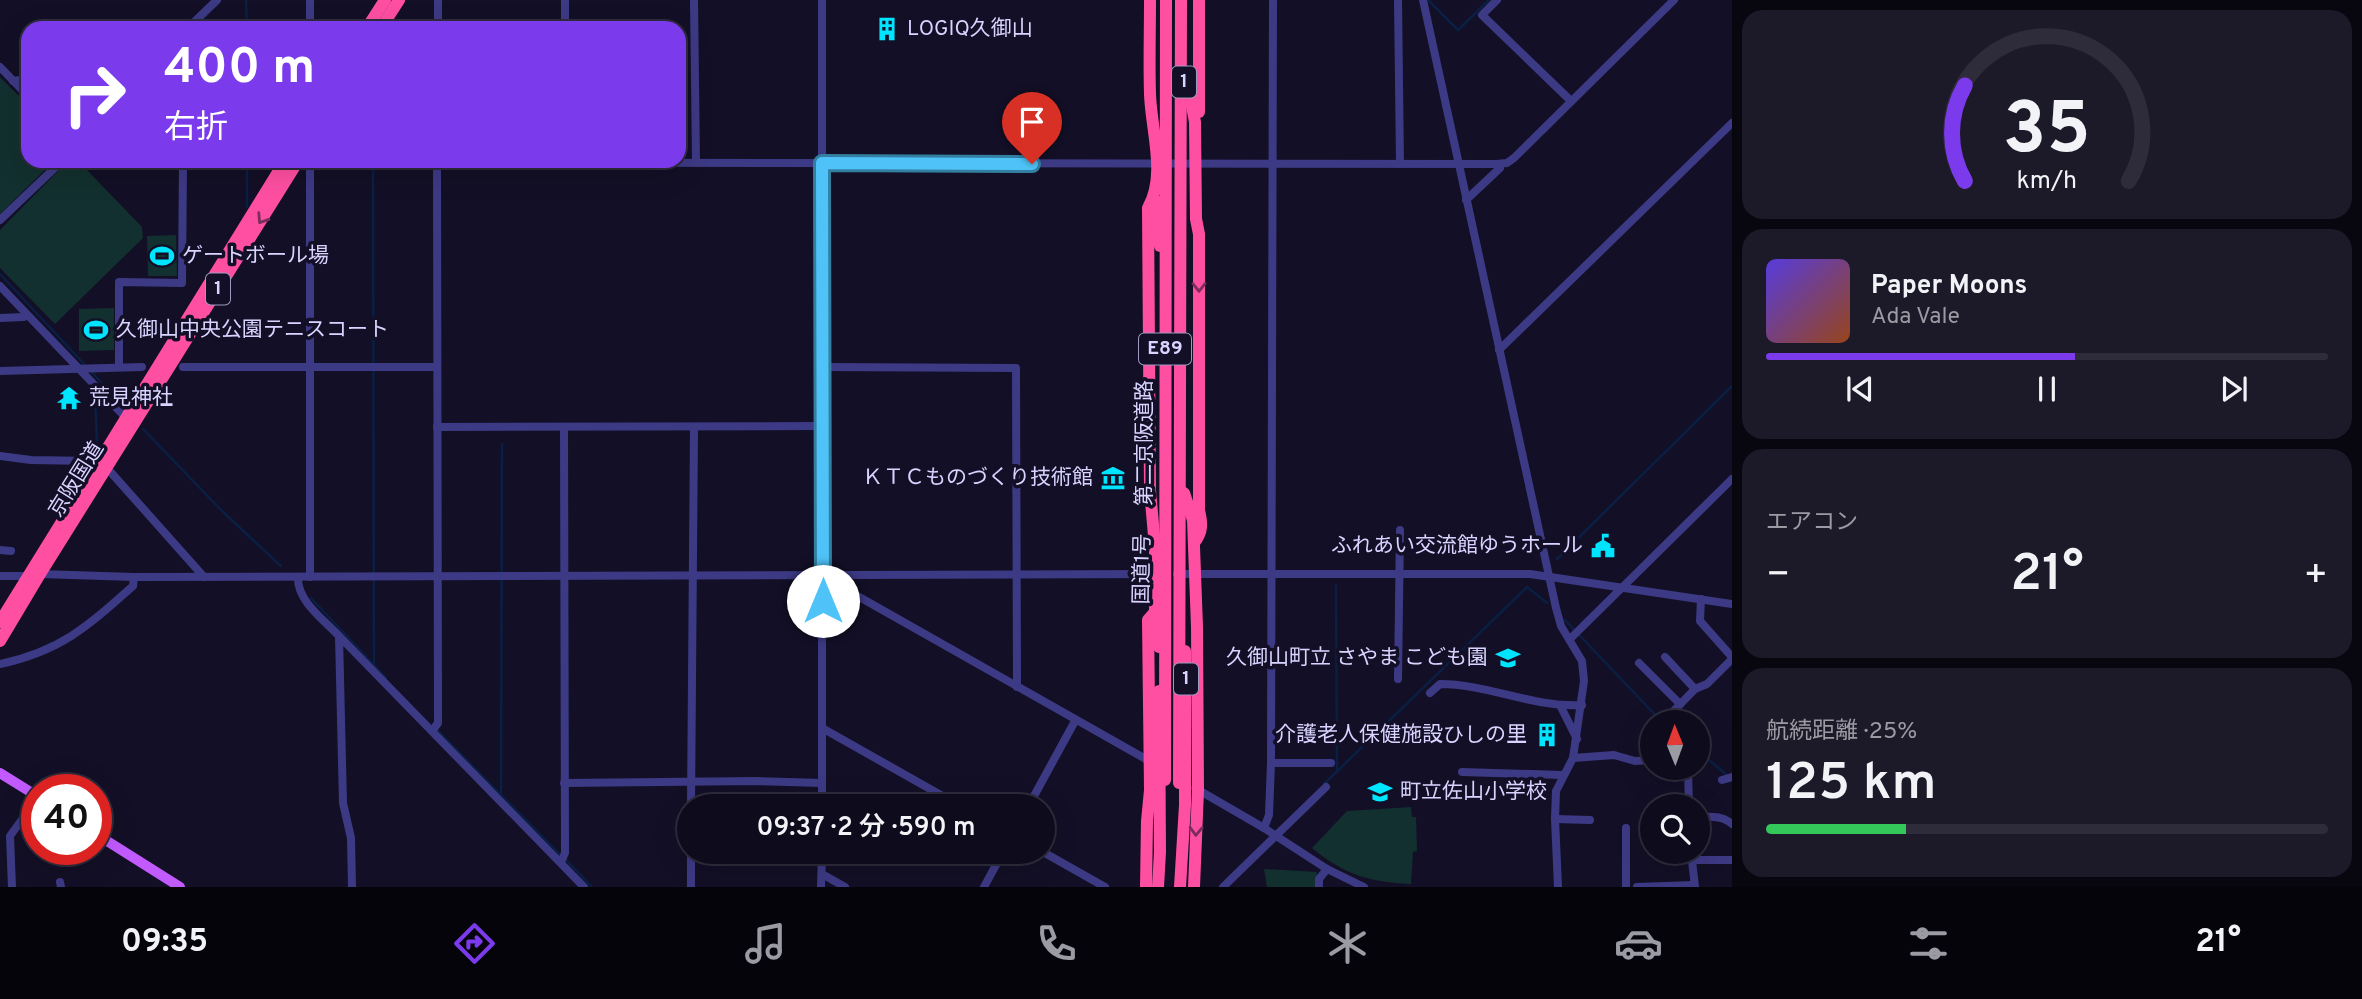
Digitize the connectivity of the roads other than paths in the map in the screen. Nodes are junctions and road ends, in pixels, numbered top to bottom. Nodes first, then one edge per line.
1 (217, 0) edge
2 (310, 0) edge
3 (385, 0) edge
4 (398, 0) edge
5 (438, 0) edge
6 (565, 0) edge
7 (694, 0) edge
8 (822, 0) edge
9 (1150, 0) edge
10 (1160, 0) edge
11 (1166, 0) edge
12 (1183, 0) edge
13 (1199, 0) edge
14 (1273, 0) edge
15 (1398, 0) edge
16 (1423, 0) edge
17 (1497, 0) edge
18 (1674, 0) edge
19 (195, 21) edge
20 (310, 21) edge
21 (372, 21) edge
22 (385, 21) edge
23 (438, 21) edge
24 (565, 21) edge
25 (0, 67) edge
26 (21, 80) edge
27 (13, 81) junction
28 (1161, 88) junction
29 (21, 89) edge
30 (1184, 96) junction
31 (1570, 100) junction
32 (1152, 116) junction
33 (1195, 122) junction
34 (1732, 122) edge
35 (686, 163) edge
36 (696, 163) junction
37 (822, 163) junction
38 (1273, 163) junction
39 (1159, 164) junction
40 (1190, 164) junction
41 (1400, 164) junction
42 (1458, 165) junction
43 (55, 168) edge
44 (183, 168) edge
45 (291, 168) edge
46 (291, 168) edge
47 (295, 168) edge
48 (437, 168) edge
49 (1500, 168) dead end
50 (1156, 195) junction
51 (1466, 200) junction
52 (1196, 219) junction
53 (0, 220) edge
54 (1159, 220) junction
55 (1185, 234) junction
56 (0, 286) edge
57 (27, 315) junction
58 (0, 318) edge
59 (1499, 350) junction
60 (119, 367) junction
61 (142, 367) dead end
62 (183, 367) dead end
63 (310, 367) junction
64 (437, 367) junction
65 (822, 367) junction
66 (82, 369) junction
67 (0, 371) edge
68 (132, 417) junction
69 (822, 426) junction
70 (438, 427) junction
71 (564, 427) junction
72 (694, 427) junction
73 (0, 456) edge
74 (102, 466) junction
75 (1732, 479) edge
76 (1184, 493) junction
77 (1163, 503) junction
78 (1151, 521) junction
79 (1400, 530) dead end
80 (1194, 542) junction
81 (0, 550) edge
82 (11, 551) dead end
83 (54, 553) junction
84 (1018, 574) junction
85 (1159, 574) junction
86 (34, 575) junction
87 (68, 575) junction
88 (1189, 575) junction
89 (1272, 575) junction
90 (1399, 575) junction
91 (0, 576) edge
92 (310, 576) junction
93 (438, 576) junction
94 (564, 576) junction
95 (693, 576) junction
96 (823, 576) junction
97 (134, 577) junction
98 (204, 577) junction
99 (298, 577) junction
100 (1549, 578) junction
101 (1620, 588) junction
102 (1701, 599) junction
103 (1732, 604) edge
104 (1155, 612) junction
105 (0, 622) edge
106 (1197, 628) junction
107 (339, 635) junction
108 (1570, 639) junction
109 (0, 641) edge
110 (1185, 643) junction
111 (1159, 646) junction
112 (1665, 657) dead end
113 (1732, 658) edge
114 (1639, 663) dead end
115 (0, 664) edge
116 (1398, 679) dead end
117 (1017, 687) junction
118 (1695, 689) junction
119 (1430, 693) dead end
120 (1680, 704) junction
121 (1560, 705) junction
122 (1582, 705) junction
123 (1674, 710) edge
124 (1075, 721) junction
125 (822, 728) junction
126 (432, 731) junction
127 (1577, 738) junction
128 (1573, 758) junction
129 (1640, 761) edge
130 (1271, 763) junction
131 (1331, 763) dead end
132 (1154, 764) junction
133 (1462, 772) dead end
134 (0, 773) edge
135 (1563, 775) junction
136 (1732, 777) edge
137 (1723, 780) dead end
138 (564, 783) junction
139 (692, 783) junction
140 (822, 783) junction
141 (1186, 783) junction
142 (21, 787) edge
143 (1326, 787) dead end
144 (1150, 790) junction
145 (1198, 790) junction
146 (692, 794) edge
147 (822, 794) edge
148 (939, 794) edge
149 (1035, 794) edge
150 (1710, 817) edge
151 (1555, 819) junction
152 (21, 820) edge
153 (1590, 820) dead end
154 (1732, 824) edge
155 (1264, 828) junction
156 (1626, 828) dead end
157 (1278, 836) junction
158 (112, 844) edge
159 (1160, 852) junction
160 (1710, 858) edge
161 (1055, 859) edge
162 (1732, 860) edge
163 (561, 862) junction
164 (691, 864) edge
165 (821, 864) edge
166 (996, 864) edge
167 (1692, 864) edge
168 (1327, 869) junction
169 (1195, 871) junction
170 (821, 874) junction
171 (1695, 886) edge
172 (12, 887) edge
173 (180, 887) edge
174 (352, 887) edge
175 (584, 887) edge
176 (691, 887) edge
177 (821, 887) edge
178 (845, 887) edge
179 (984, 887) edge
180 (1105, 887) edge
181 (1146, 887) edge
182 (1160, 887) edge
183 (1179, 887) edge
184 (1194, 887) edge
185 (1223, 887) edge
186 (1319, 887) edge
187 (1364, 887) edge
188 (1558, 887) edge
189 (1626, 887) edge
190 (1637, 887) edge
191 (1644, 887) edge

1 - 19 street
2 - 20 street
3 - 21 highway
4 - 22 highway
5 - 23 street
6 - 24 street
7 - 36 street
8 - 37 street
9 - 32 highway
10 - 28 highway, 国道1号 / 1
11 - 182 highway, 第二京阪道路 / E89, bridge
12 - 30 highway, 国道1号 / 1
12 - 183 highway, 第二京阪道路 / E89, bridge
13 - 33 highway
14 - 38 street
15 - 41 street
16 - 42 street
17 - 31 street
18 - 31 street
25 - 27 street
26 - 27 street
27 - 29 street
28 - 32 highway
28 - 39 highway, 国道1号 / 1
30 - 33 highway
30 - 40 highway, 国道1号 / 1
31 - 42 street
32 - 39 highway
33 - 40 highway
34 - 59 street
35 - 36 street
36 - 37 street
37 - 39 street
37 - 65 street
38 - 40 street
38 - 41 street
38 - 89 street
39 - 40 street
39 - 50 highway
39 - 54 highway, 国道1号 / 1
40 - 52 highway
40 - 55 highway, 国道1号 / 1
41 - 42 street
42 - 51 street
43 - 53 street
44 - 60 street
45 - 68 highway, 京阪国道 / 1
46 -> 68 highway, 京阪国道 / 1
47 - 63 street
48 - 64 street
49 - 51 street
50 - 54 highway
50 - 78 highway
51 - 59 street
52 - 55 highway
52 -> 80 highway
54 - 77 highway, 国道1号 / 1
55 - 76 highway, 国道1号 / 1
56 - 57 street
57 - 58 street
57 - 66 street
59 - 100 street
60 - 61 street
60 - 66 street
62 - 63 street
63 - 64 street
63 - 92 street
64 - 70 street
65 - 69 street
65 - 84 street
66 - 67 street
66 - 68 street
68 - 74 highway, 京阪国道 / 1
69 - 72 street
69 - 96 street
70 - 71 street
70 - 93 street
71 - 72 street
71 - 94 street
72 - 95 street
73 - 74 street
74 - 83 highway, 京阪国道 / 1
74 - 86 highway, 京阪国道 / 1
74 - 98 street
75 - 101 street
76 - 80 highway
76 - 88 highway, 国道1号 / 1
77 - 78 highway
77 - 85 highway, 国道1号 / 1
78 - 85 highway
79 - 90 street
80 - 88 highway
81 - 82 street
83 - 86 highway, 京阪国道 / 1
83 - 87 street
84 - 85 street
84 - 96 street
84 - 117 street
85 - 88 street
85 - 104 highway
85 - 111 highway, 国道1号 / 1
86 - 87 street
86 - 91 street
86 - 105 highway, 京阪国道 / 1
86 - 109 highway, 京阪国道 / 1
87 - 97 street
88 - 89 street
88 - 106 highway
88 - 110 highway, 国道1号 / 1
89 - 90 street
89 - 130 street
90 - 100 street
90 - 116 street
92 - 93 street
92 - 99 street
93 - 94 street
93 - 126 street
94 - 95 street
94 - 138 street
95 - 96 street
95 - 139 street
96 - 117 street
96 - 125 street
97 - 98 street
97 - 115 street
98 - 99 street
99 - 107 street
100 - 101 street
100 - 108 street
101 - 102 street
101 - 108 street
102 - 103 street
102 - 113 street
104 - 111 highway
104 - 132 highway
106 - 110 highway
106 - 145 highway
107 - 126 street
107 - 174 street
108 - 122 street
110 - 141 highway, 国道1号 / 1
111 - 132 highway, 国道1号 / 1
112 - 118 street
113 - 118 street
114 - 120 street
117 - 124 street
118 - 120 street
119 - 121 street
120 - 123 street
121 - 122 street
121 - 127 street
122 - 127 street
124 - 132 street
124 - 149 street
125 - 140 street
125 - 148 street
126 - 163 street
127 - 128 street
128 - 129 street
128 - 135 street
130 - 131 street
130 - 155 street
132 - 141 street
132 - 144 highway
132 - 159 highway, 国道1号 / 1
133 - 135 street
134 - 142 main road
135 - 151 street
136 - 137 street
138 - 139 street
138 - 163 street
139 - 140 street
139 - 146 street
140 - 147 street
141 - 145 street
141 - 183 highway, 国道1号 / 1
143 - 157 street
144 - 159 highway
144 - 181 highway
145 - 155 street
145 -> 169 highway
150 - 154 street
151 - 153 street
151 - 188 street
152 - 172 street
155 - 157 street
156 - 189 street
157 - 168 street
157 - 185 street
158 - 173 main road
159 - 182 highway, 国道1号 / 1
160 - 162 street
161 - 180 street
163 - 175 street
164 - 176 street
165 - 170 street
166 - 179 street
167 - 171 street
168 - 186 street
168 - 187 street
169 - 183 highway
169 - 184 highway
170 - 177 street
170 - 178 street
171 - 191 street
190 - 191 street

